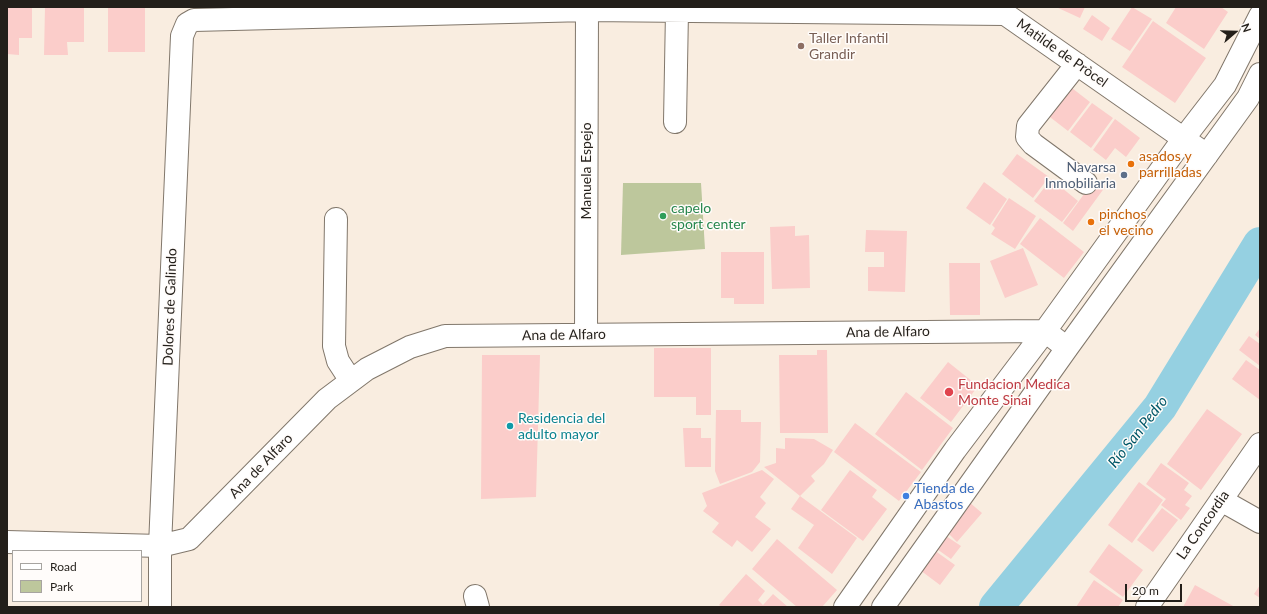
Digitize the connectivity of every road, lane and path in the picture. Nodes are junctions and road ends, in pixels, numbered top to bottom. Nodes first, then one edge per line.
1 (587, 8) edge
2 (1007, 10) edge
3 (345, 11) edge
4 (677, 11) junction
5 (1260, 16) edge
6 (201, 19) joint
7 (1077, 64) junction
8 (1260, 74) edge
9 (675, 122) dead end
10 (1184, 138) junction
11 (1207, 155) junction
12 (1086, 183) dead end
13 (336, 219) dead end
14 (1045, 331) junction
15 (586, 335) junction
16 (1067, 348) junction
17 (351, 381) junction
18 (1260, 444) edge
19 (1221, 500) junction
20 (1260, 522) edge
21 (7, 542) edge
22 (160, 546) junction
23 (160, 607) edge
24 (845, 607) edge
25 (883, 607) edge
26 (1147, 607) edge

1 - 3 street, Matilde de Pròcel
1 - 4 street, Matilde de Pròcel
1 - 15 street, Manuela Espejo
2 - 4 street, Matilde de Pròcel
2 - 7 street, Matilde de Pròcel
3 - 6 street, Matilde de Pròcel
4 - 9 street
5 - 10 street
6 - 22 street, Dolores de Galindo
7 - 10 street, Matilde de Pròcel
7 - 12 street
8 - 11 street
10 - 11 street, Matilde de Pròcel
10 - 14 street
11 - 16 street
13 - 17 street
14 - 15 street, Ana de Alfaro
14 - 16 street
14 - 24 street
15 - 17 street, Ana de Alfaro
16 - 25 street
17 - 22 street, Ana de Alfaro
18 - 19 street, La Concordia
19 - 20 street
19 - 26 street, La Concordia
21 - 22 street, Ana de Alfaro
22 - 23 street, Dolores de Galindo

